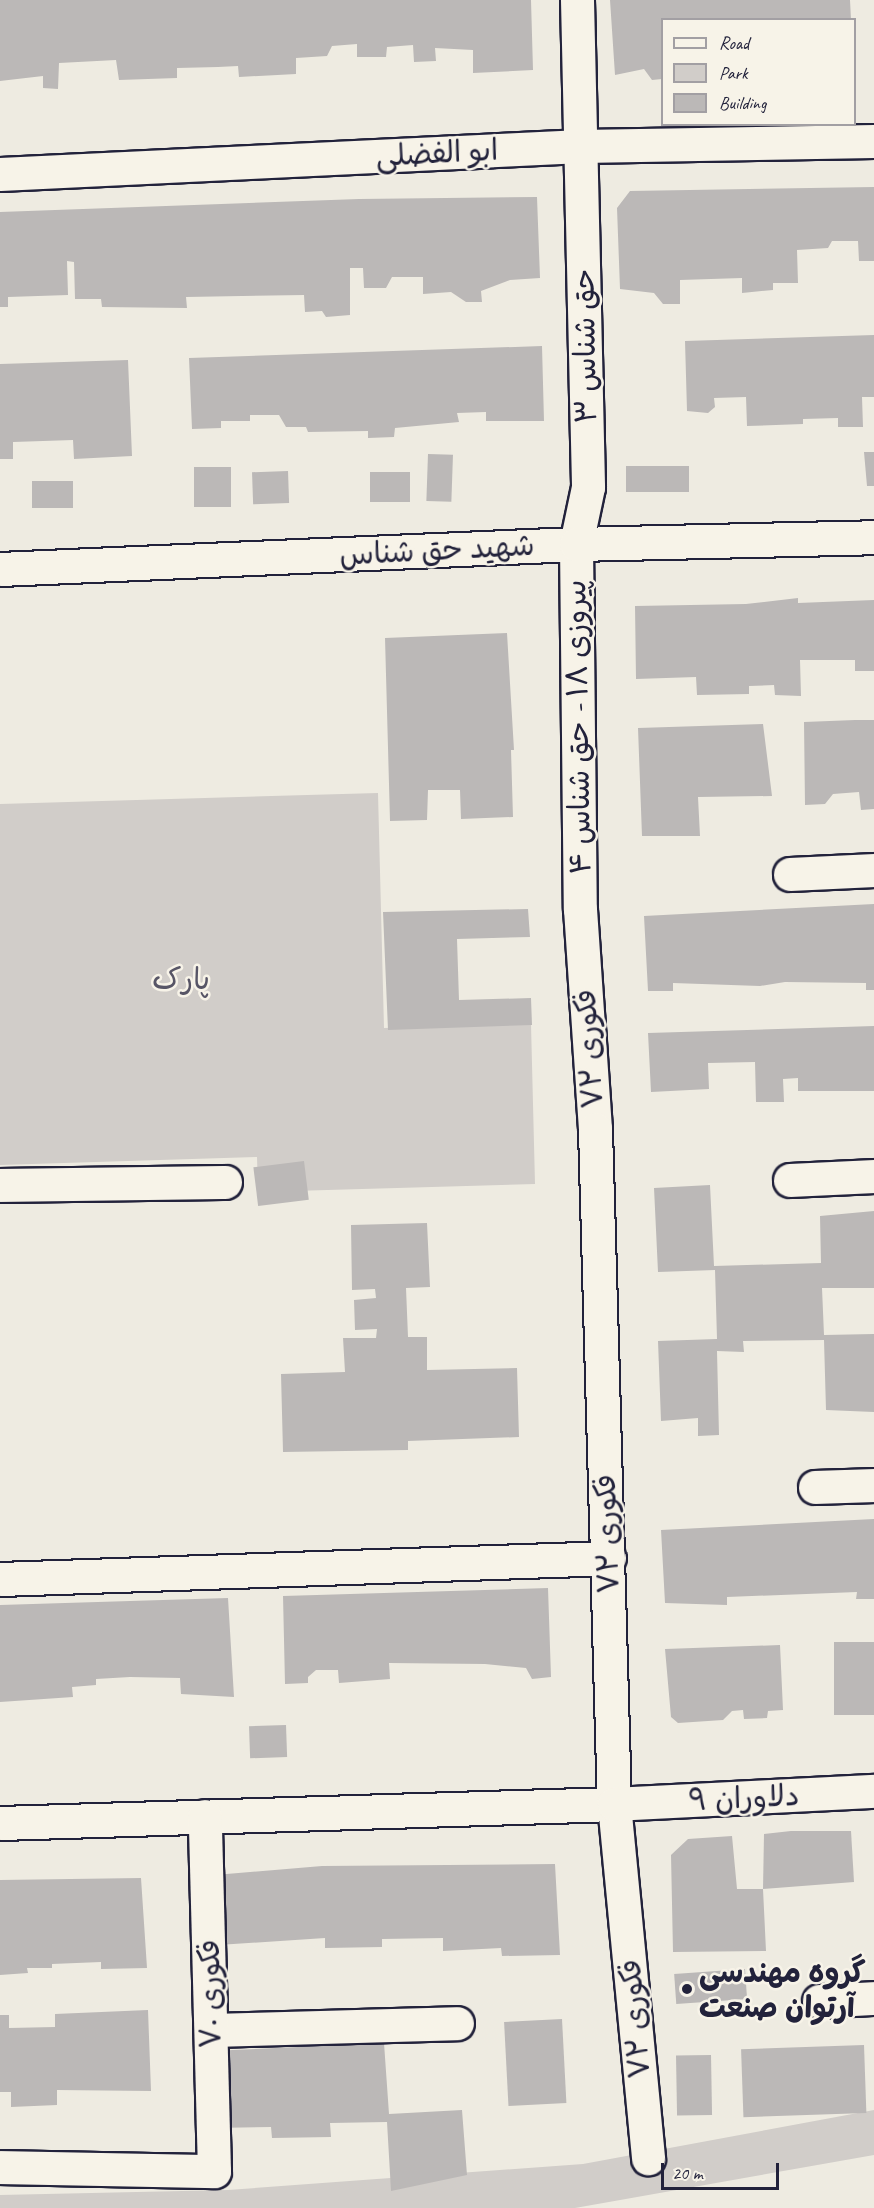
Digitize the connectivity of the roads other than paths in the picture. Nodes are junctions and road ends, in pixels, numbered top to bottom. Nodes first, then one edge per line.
1 (577, 0) edge
2 (874, 141) edge
3 (581, 147) junction
4 (0, 174) edge
5 (874, 537) edge
6 (576, 544) junction
7 (0, 569) edge
8 (874, 870) edge
9 (790, 874) dead end
10 (580, 909) joint
11 (874, 1176) edge
12 (790, 1180) dead end
13 (225, 1182) dead end
14 (0, 1185) edge
15 (874, 1485) edge
16 (815, 1487) dead end
17 (609, 1558) junction
18 (0, 1580) edge
19 (874, 1791) edge
20 (614, 1804) junction
21 (205, 1816) junction
22 (0, 1823) edge
23 (874, 1998) edge
24 (819, 2001) dead end
25 (457, 2023) dead end
26 (211, 2030) junction
27 (648, 2158) dead end
28 (0, 2167) edge

1 - 3 street, حق شناس ۳
2 - 3 street, ابو الفضلی
3 - 4 street, ابو الفضلی
3 - 6 street, حق شناس ۳
5 - 6 street, شهید حق شناس
6 - 7 street, شهید حق شناس
6 - 10 street, پیروزی ۱۸ - حق شناس ۴
8 - 9 street
10 - 17 street, فکوری ۷۲
11 - 12 street
13 - 14 street
15 - 16 street
17 - 18 street
17 - 20 street, فکوری ۷۲
19 - 20 street, دلاوران ۹
20 - 21 street, دلاوران ۹
20 - 27 street, فکوری ۷۲
21 - 22 street, دلاوران ۹
21 - 26 street, فکوری ۷۰
23 - 24 street
25 - 26 street
26 - 28 street, فکوری ۷۰

